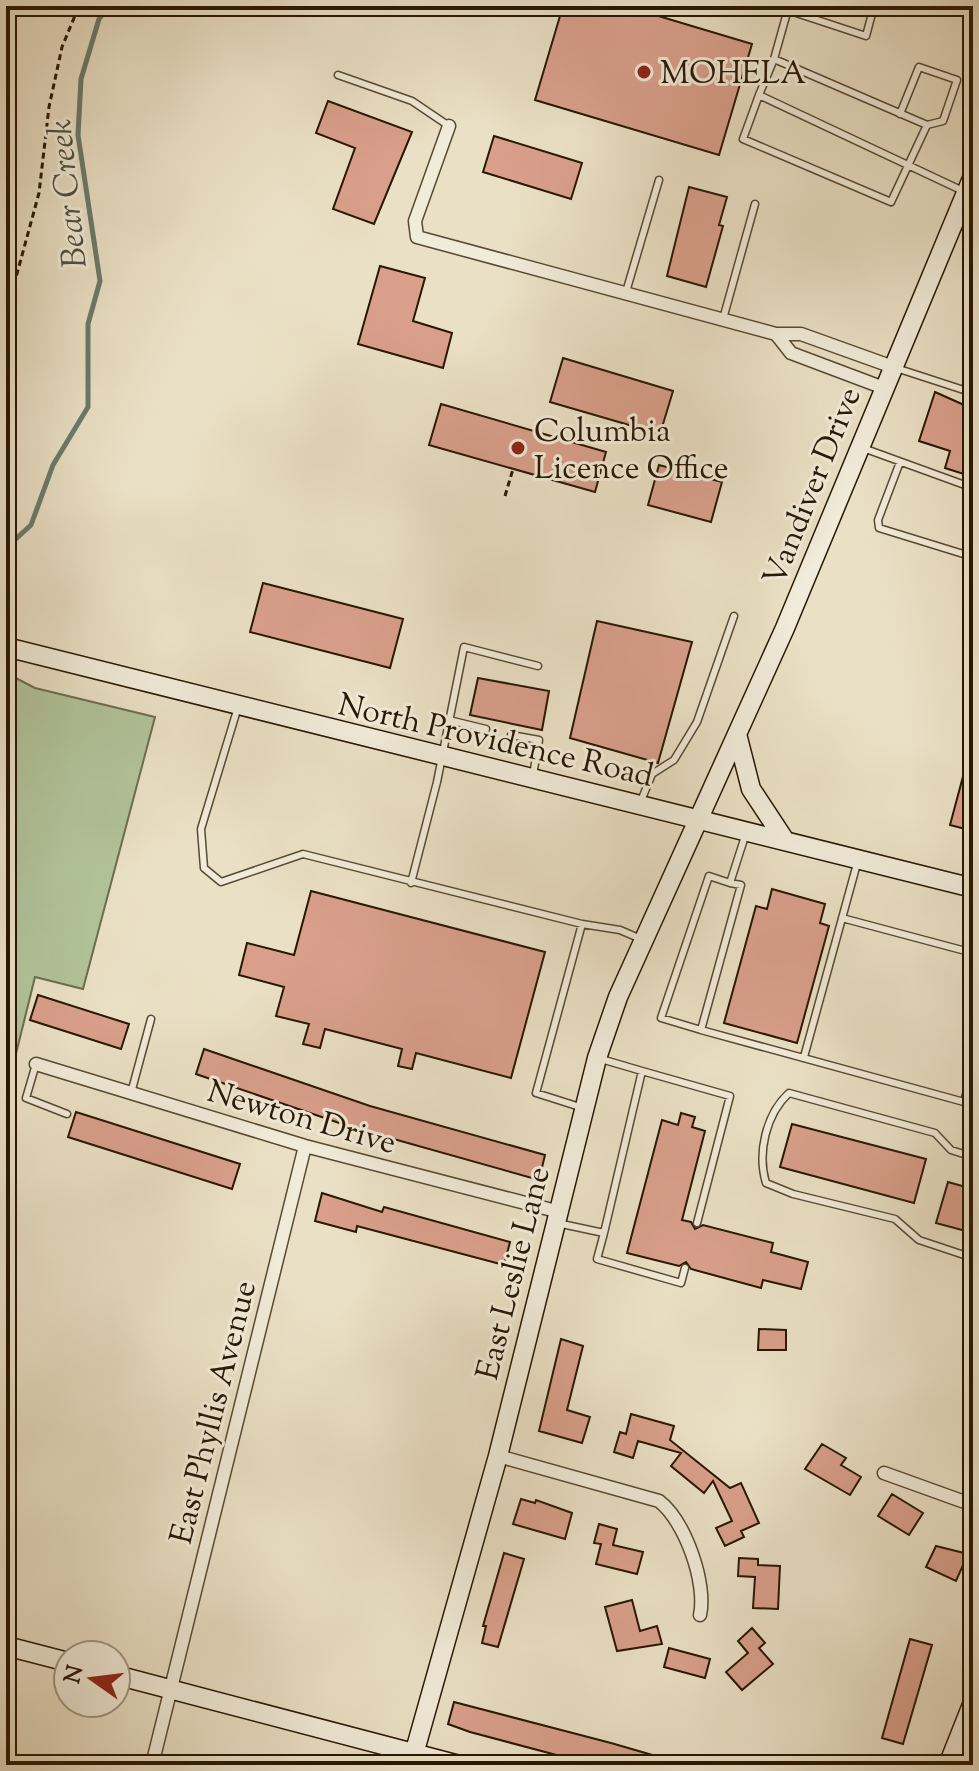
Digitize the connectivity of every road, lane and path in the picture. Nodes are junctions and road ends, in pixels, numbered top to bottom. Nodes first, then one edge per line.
1 (79, 6) edge
2 (775, 6) edge
3 (874, 6) edge
4 (788, 9) junction
5 (774, 59) junction
6 (338, 75) dead end
7 (759, 95) junction
8 (900, 114) junction
9 (927, 125) junction
10 (449, 126) joint
11 (908, 165) junction
12 (659, 180) dead end
13 (970, 184) edge
14 (755, 204) dead end
15 (6, 292) edge
16 (626, 292) junction
17 (12, 294) junction
18 (6, 314) edge
19 (723, 319) junction
20 (776, 334) junction
21 (893, 367) junction
22 (884, 388) junction
23 (973, 393) edge
24 (860, 447) junction
25 (900, 462) junction
26 (513, 469) dead end
27 (973, 488) edge
28 (505, 496) dead end
29 (973, 557) edge
30 (734, 616) dead end
31 (6, 647) edge
32 (538, 666) dead end
33 (238, 707) junction
34 (449, 720) junction
35 (486, 729) dead end
36 (737, 734) junction
37 (511, 735) dead end
38 (442, 757) junction
39 (532, 779) junction
40 (639, 804) junction
41 (700, 817) junction
42 (747, 830) junction
43 (784, 839) junction
44 (859, 859) junction
45 (411, 883) junction
46 (730, 883) junction
47 (973, 888) edge
48 (842, 918) junction
49 (582, 924) junction
50 (644, 940) junction
51 (973, 953) edge
52 (151, 1019) dead end
53 (701, 1030) junction
54 (804, 1057) junction
55 (597, 1058) junction
56 (36, 1064) joint
57 (973, 1068) edge
58 (642, 1071) junction
59 (131, 1093) junction
60 (964, 1102) junction
61 (973, 1105) edge
62 (584, 1108) junction
63 (67, 1114) dead end
64 (305, 1146) junction
65 (973, 1157) edge
66 (555, 1217) junction
67 (697, 1223) dead end
68 (604, 1233) junction
69 (973, 1258) edge
70 (685, 1268) dead end
71 (498, 1456) junction
72 (884, 1473) dead end
73 (973, 1505) edge
74 (700, 1615) dead end
75 (6, 1646) edge
76 (52, 1658) edge
77 (132, 1679) edge
78 (170, 1690) junction
79 (973, 1702) edge
80 (965, 1746) edge
81 (413, 1760) edge
82 (152, 1765) edge
83 (459, 1765) edge
84 (948, 1765) edge

1 - 17 path
2 - 4 lane
3 - 4 lane
4 - 5 lane
5 - 7 lane
5 - 8 lane
6 - 10 lane
7 - 11 lane
7 - 11 lane
8 - 9 lane
8 - 9 lane
9 - 11 lane
10 - 16 street
11 - 13 lane
12 - 16 lane
13 - 21 street, Vandiver Drive
14 - 19 lane
15 - 17 path
16 - 19 street
17 - 18 path
19 - 20 street
20 - 21 street
20 - 22 street
21 - 22 street, Vandiver Drive
21 - 23 lane
22 - 24 street, Vandiver Drive
24 - 25 lane
24 - 36 street, Vandiver Drive
25 - 27 lane
25 - 29 lane
26 - 28 path
30 - 40 lane
31 - 33 street, North Providence Road
32 - 34 lane
33 - 38 street, North Providence Road
33 - 45 lane
34 - 35 lane
34 - 38 lane
36 - 41 street, Vandiver Drive
36 - 43 street
37 - 39 lane
38 - 39 street, North Providence Road
38 - 45 lane
39 - 40 street, North Providence Road
40 - 41 street, North Providence Road
41 - 42 street, North Providence Road
41 - 50 street, East Leslie Lane
42 - 43 street, North Providence Road
42 - 46 lane
43 - 44 street, North Providence Road
44 - 47 street, North Providence Road
44 - 48 lane
45 - 49 lane
46 - 53 lane
46 - 53 lane
48 - 51 lane
48 - 54 lane
49 - 50 lane
49 - 62 lane
50 - 55 street, East Leslie Lane
52 - 59 lane
53 - 54 lane
54 - 60 lane
55 - 58 lane
55 - 62 street, East Leslie Lane
56 - 59 street, Newton Drive
56 - 63 lane
57 - 60 lane
58 - 67 lane
58 - 68 lane
59 - 64 street, Newton Drive
60 - 61 lane
62 - 66 street, East Leslie Lane
64 - 66 street, Newton Drive
64 - 78 street, East Phyllis Avenue
65 - 69 lane
66 - 68 lane
66 - 71 street, East Leslie Lane
68 - 70 lane
71 - 74 street
71 - 81 street, East Leslie Lane
72 - 73 street
75 - 76 street
77 - 78 street
78 - 81 street
78 - 82 street, East Phyllis Avenue
79 - 80 street
80 - 84 street
81 - 83 street

